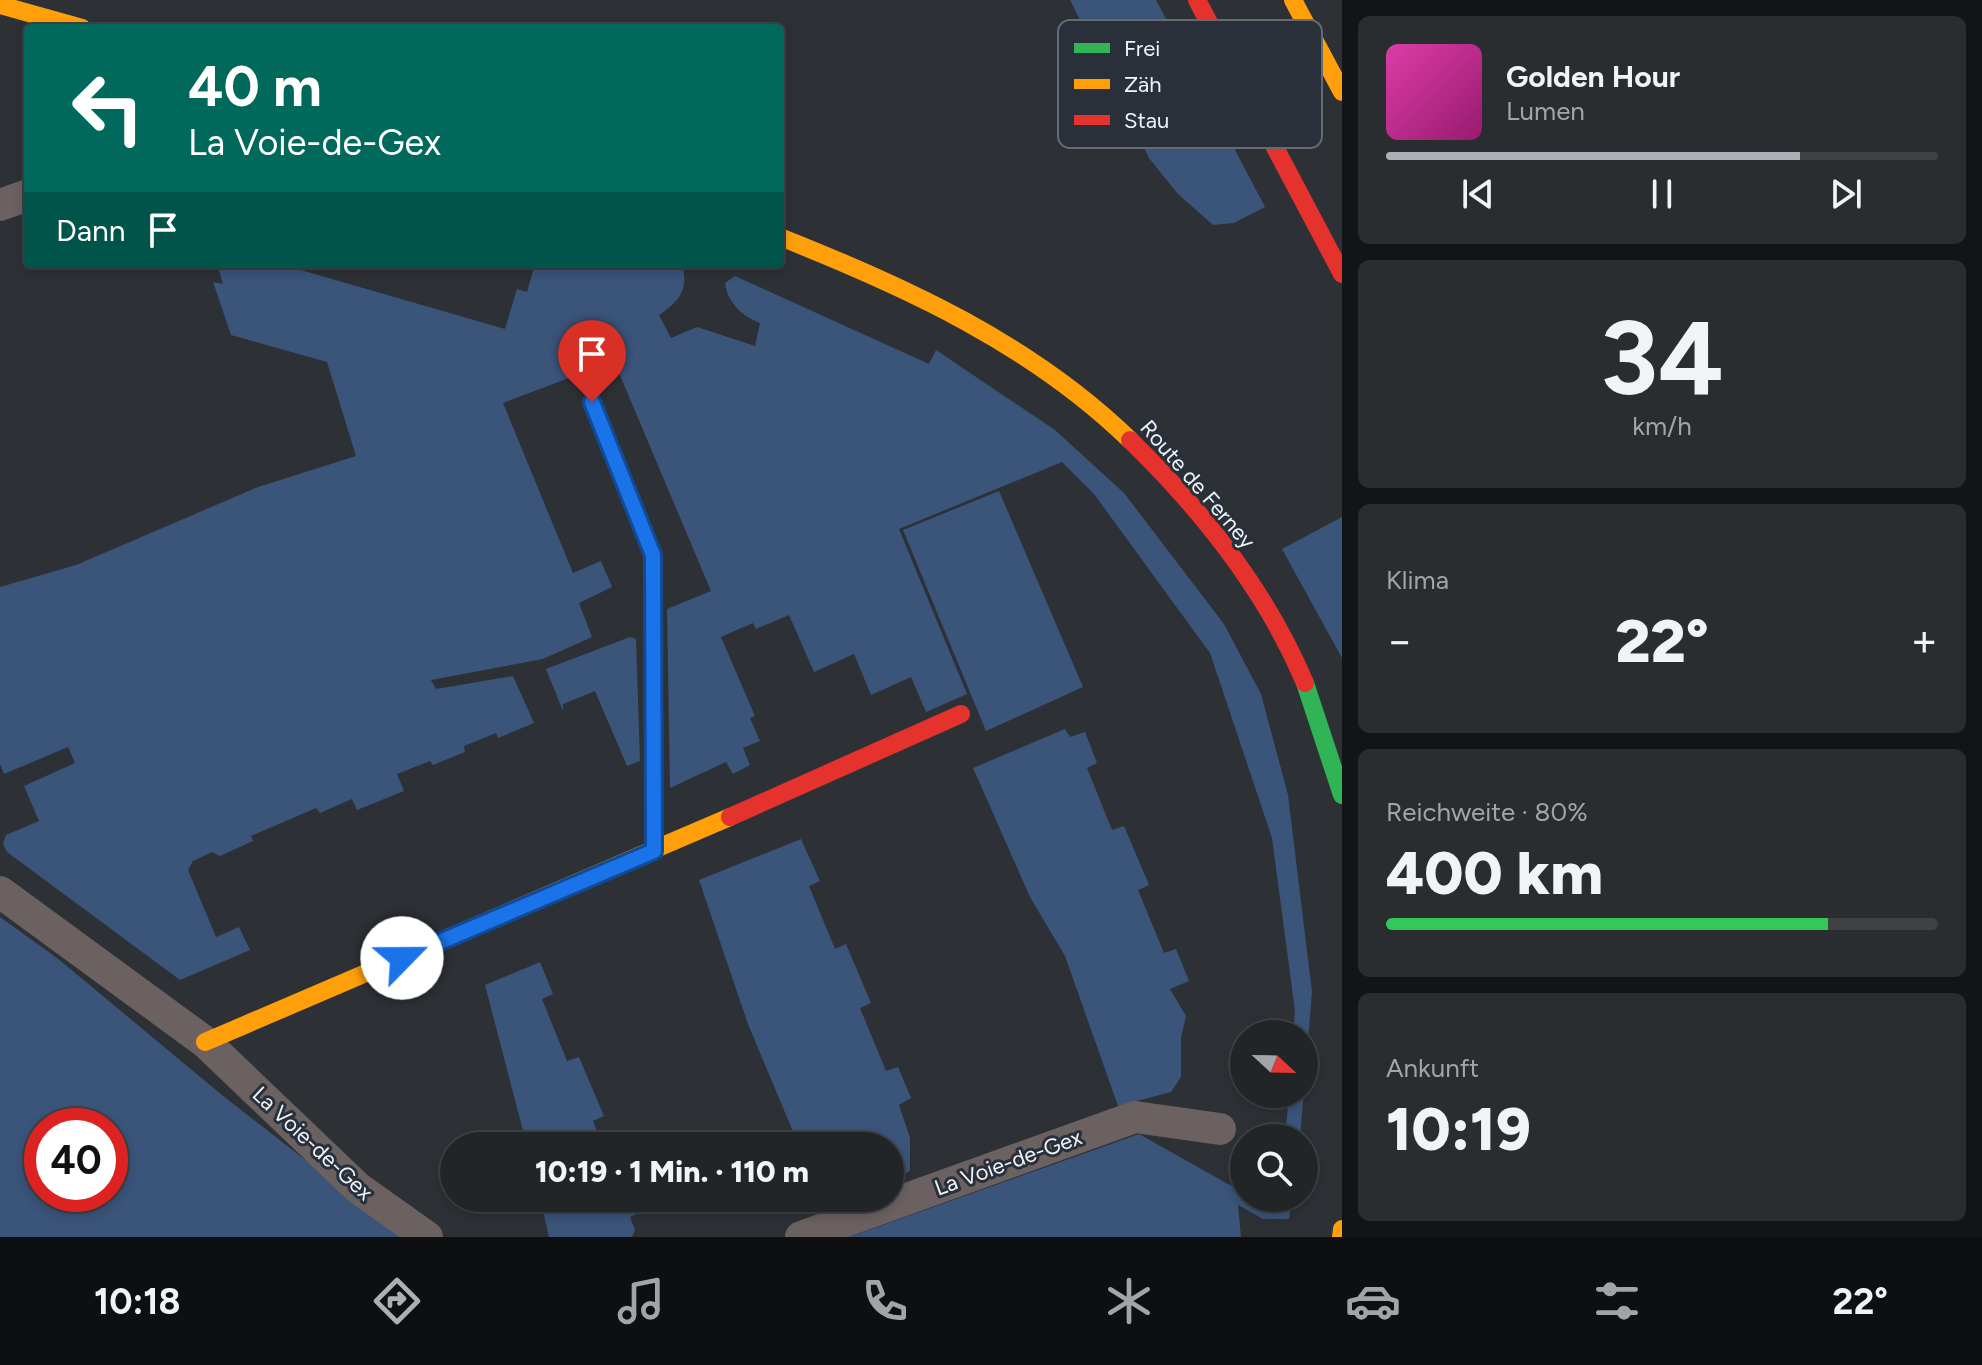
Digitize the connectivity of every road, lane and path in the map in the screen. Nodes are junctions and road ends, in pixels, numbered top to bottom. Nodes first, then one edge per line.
1 (1197, 0) edge
2 (1293, 0) edge
3 (0, 5) edge
4 (1208, 20) edge
5 (1304, 20) edge
6 (68, 24) edge
7 (1322, 54) edge
8 (1342, 92) edge
9 (1275, 148) edge
10 (24, 196) edge
11 (0, 205) edge
12 (784, 239) edge
13 (1342, 274) edge
14 (592, 402) dead end
15 (961, 714) dead end
16 (1342, 795) edge
17 (654, 851) junction
18 (0, 892) edge
19 (205, 1042) junction
20 (1220, 1129) dead end
21 (1342, 1229) edge
22 (427, 1237) edge
23 (801, 1237) edge
24 (1341, 1237) edge

1 - 4 main road
2 - 5 main road
3 - 6 main road
7 - 8 main road
9 - 13 main road
10 - 11 street
12 - 16 main road, Route de Ferney
14 - 17 main road
15 - 17 main road
17 - 19 main road
18 - 19 street, La Voie-de-Gex
19 - 22 street, La Voie-de-Gex
20 - 23 street, La Voie-de-Gex
21 - 24 main road

